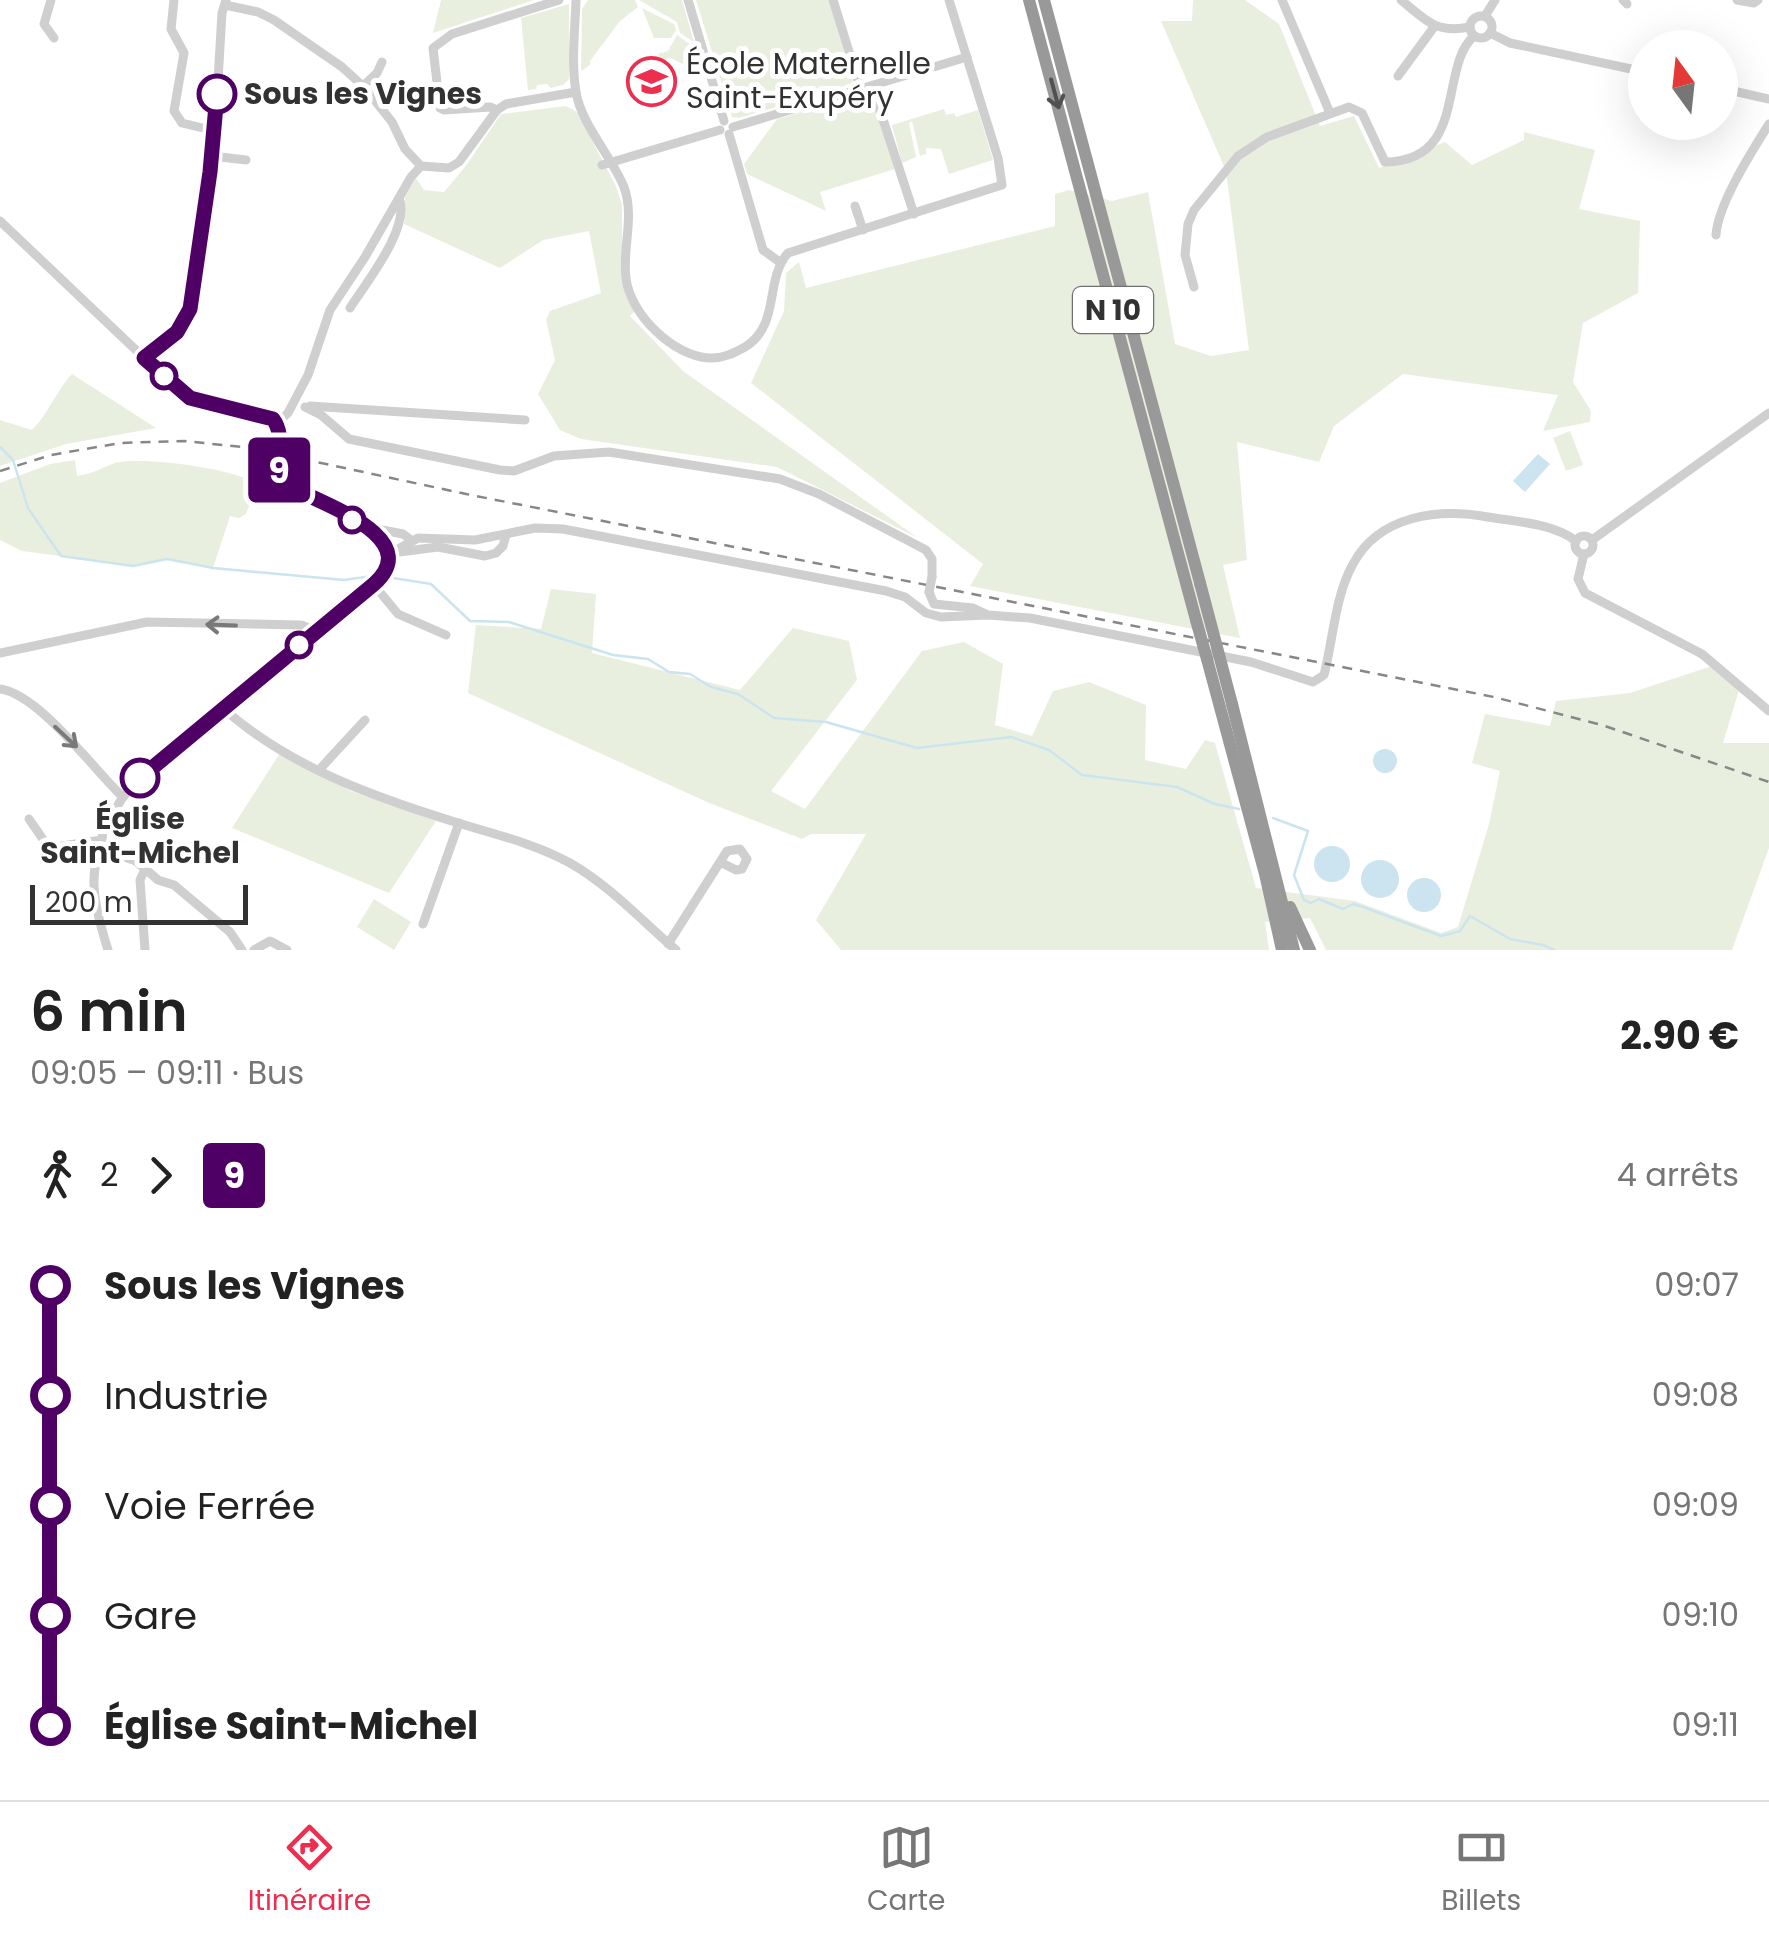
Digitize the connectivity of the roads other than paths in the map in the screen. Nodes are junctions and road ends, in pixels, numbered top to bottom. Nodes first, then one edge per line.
1 (50, 0) edge
2 (174, 0) edge
3 (559, 0) edge
4 (576, 0) edge
5 (688, 0) edge
6 (833, 0) edge
7 (949, 0) edge
8 (1029, 0) edge
9 (1044, 0) edge
10 (1282, 0) edge
11 (1401, 0) edge
12 (1494, 0) edge
13 (1737, 0) edge
14 (1758, 0) edge
15 (226, 2) edge
16 (1485, 16) junction
17 (1434, 27) junction
18 (1456, 30) junction
19 (1472, 31) junction
20 (1490, 34) junction
21 (54, 38) dead end
22 (1463, 46) junction
23 (966, 57) junction
24 (382, 62) dead end
25 (1628, 68) edge
26 (1398, 76) dead end
27 (362, 86) junction
28 (872, 86) junction
29 (860, 87) junction
30 (576, 92) junction
31 (1738, 92) edge
32 (1769, 99) edge
33 (497, 110) junction
34 (1330, 113) junction
35 (1769, 124) edge
36 (726, 128) junction
37 (215, 131) junction
38 (212, 156) junction
39 (246, 160) dead end
40 (606, 164) junction
41 (421, 166) junction
42 (400, 198) junction
43 (854, 206) dead end
44 (914, 214) junction
45 (0, 220) edge
46 (862, 230) junction
47 (1716, 235) dead end
48 (781, 263) junction
49 (1194, 287) dead end
50 (350, 308) dead end
51 (144, 358) junction
52 (292, 405) junction
53 (306, 407) junction
54 (1769, 412) edge
55 (525, 420) dead end
56 (278, 423) junction
57 (368, 527) junction
58 (506, 535) junction
59 (412, 540) junction
60 (1592, 540) junction
61 (1576, 541) junction
62 (394, 553) junction
63 (1584, 554) junction
64 (380, 578) junction
65 (988, 614) junction
66 (317, 631) junction
67 (446, 634) dead end
68 (0, 653) edge
69 (3, 687) edge
70 (224, 708) junction
71 (1769, 711) edge
72 (365, 720) dead end
73 (319, 770) junction
74 (123, 797) junction
75 (29, 819) dead end
76 (459, 823) junction
77 (104, 843) junction
78 (720, 862) dead end
79 (145, 868) junction
80 (1279, 884) junction
81 (423, 924) dead end
82 (670, 945) edge
83 (108, 950) edge
84 (145, 950) edge
85 (242, 950) edge
86 (254, 950) edge
87 (287, 950) edge
88 (655, 950) edge
89 (1282, 950) edge
90 (1294, 950) edge
91 (1310, 950) edge

1 - 21 street
2 - 37 street
3 - 33 street
4 - 30 street
5 - 36 street
6 - 29 street
7 - 23 street
8 -> 89 highway, N 10, bridge
9 - 80 highway, N 10, bridge
10 - 34 street
11 - 17 street
12 - 16 street
13 - 14 street
15 - 27 street
15 - 37 street
16 - 19 street
16 - 20 street
17 - 18 street
17 - 26 street
18 - 19 street
18 - 22 street
19 - 20 street
19 - 22 street
20 - 25 street
22 - 34 street
23 - 28 street
23 - 44 street
24 - 27 street
27 - 41 street
28 - 29 street
28 - 44 street
29 - 36 street
30 - 33 street
30 - 40 street
31 - 32 street
33 - 41 street
34 - 49 street
35 - 47 street
36 - 40 street
36 - 48 street
37 - 38 street
38 - 39 street
38 - 51 street
40 - 48 street
41 - 42 street
42 - 50 street
42 - 52 street
43 - 46 street
44 - 46 street
45 - 51 street
46 - 48 street
51 - 56 street
52 - 53 street
52 - 56 street
53 - 55 street
53 - 65 street, bridge
54 - 60 street
56 - 57 street
57 - 59 street
57 - 62 street
58 - 59 street
58 - 62 street
58 - 65 street
59 - 62 street
60 - 61 street
60 - 63 street
61 - 63 street
61 - 65 street
62 - 64 street
63 - 71 street
64 - 66 street
64 - 67 street
66 -> 68 street
66 - 70 street
69 -> 74 street
70 - 73 street
70 - 74 street
72 - 73 street
73 - 76 street
74 - 77 street
75 - 77 street
76 - 81 street
76 - 82 street
77 - 79 street
77 - 83 street
78 - 82 street
79 - 84 street
79 - 85 street
80 - 90 highway, N 10
80 - 91 highway
82 - 88 street
86 - 87 street

